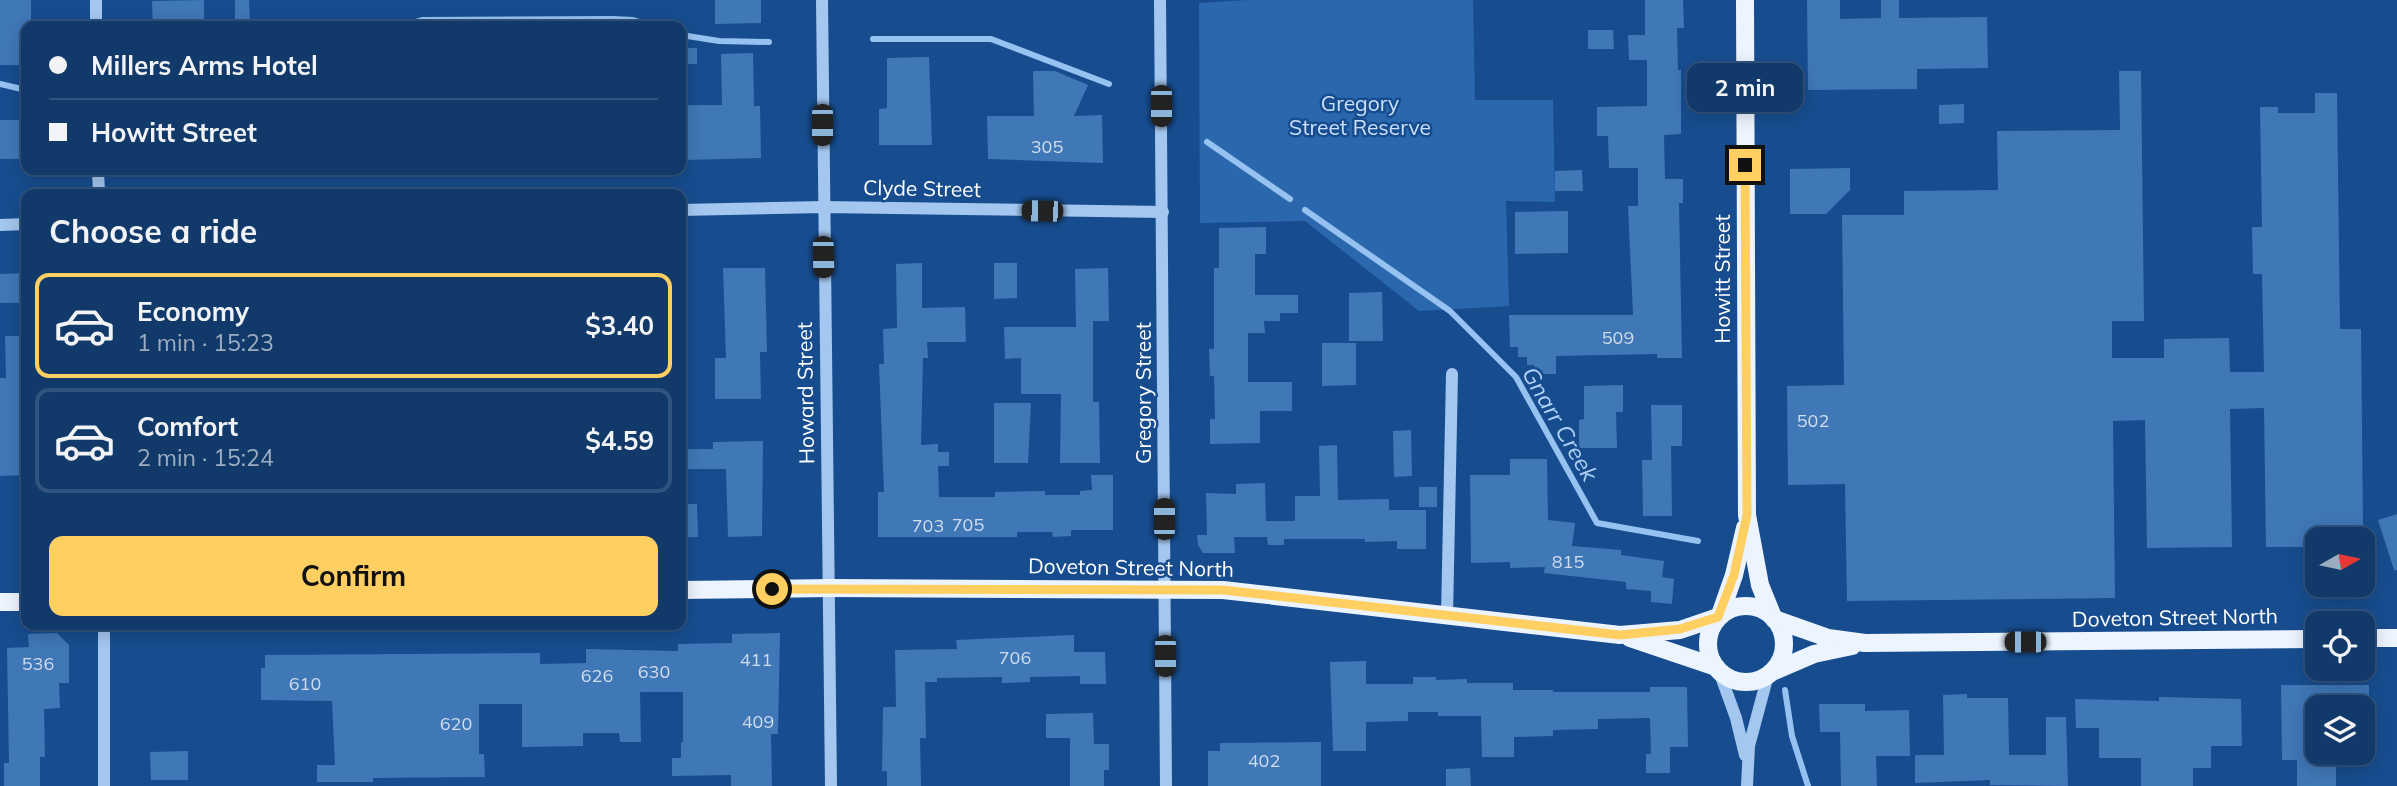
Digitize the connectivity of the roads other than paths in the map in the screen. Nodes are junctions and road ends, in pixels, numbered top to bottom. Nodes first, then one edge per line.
1 (96, 0) edge
2 (822, 0) edge
3 (1160, 0) edge
4 (1745, 0) edge
5 (96, 21) edge
6 (823, 207) junction
7 (686, 210) edge
8 (1163, 212) junction
9 (0, 225) edge
10 (21, 225) edge
11 (1452, 374) dead end
12 (1747, 515) junction
13 (829, 588) junction
14 (1164, 589) junction
15 (686, 590) edge
16 (0, 602) edge
17 (21, 602) edge
18 (1447, 616) junction
19 (1719, 616) junction
20 (1774, 618) junction
21 (104, 630) edge
22 (1620, 635) junction
23 (2375, 638) edge
24 (2397, 638) edge
25 (2305, 639) edge
26 (1865, 643) junction
27 (1717, 669) junction
28 (1770, 673) junction
29 (1746, 765) junction
30 (104, 786) edge
31 (831, 786) edge
32 (1166, 786) edge
33 (1746, 786) edge

1 - 5 street
2 - 6 street, Howard Street
3 - 8 street, Gregory Street
4 - 12 main road, Howitt Street
6 - 7 street, Clyde Street
6 - 8 street, Clyde Street
6 - 13 street, Howard Street
8 - 14 street, Gregory Street
9 - 10 street
11 - 18 street
12 - 19 main road, Howitt Street
12 - 20 main road, Howitt Street
13 - 14 main road, Doveton Street North
13 - 15 main road, Doveton Street North
13 - 31 street, Howard Street
14 - 18 main road, Doveton Street North
14 - 32 street, Gregory Street
16 - 17 main road
18 - 22 main road, Doveton Street North
19 - 20 main road
19 - 22 main road, Doveton Street North
19 - 27 main road
20 - 26 main road, Doveton Street North
20 - 28 main road
21 - 30 street
22 - 27 main road, Doveton Street North
23 - 24 main road
25 - 26 main road, Doveton Street North
26 - 28 main road, Doveton Street North
27 - 28 main road
27 - 29 street
28 - 29 street
29 - 33 street

